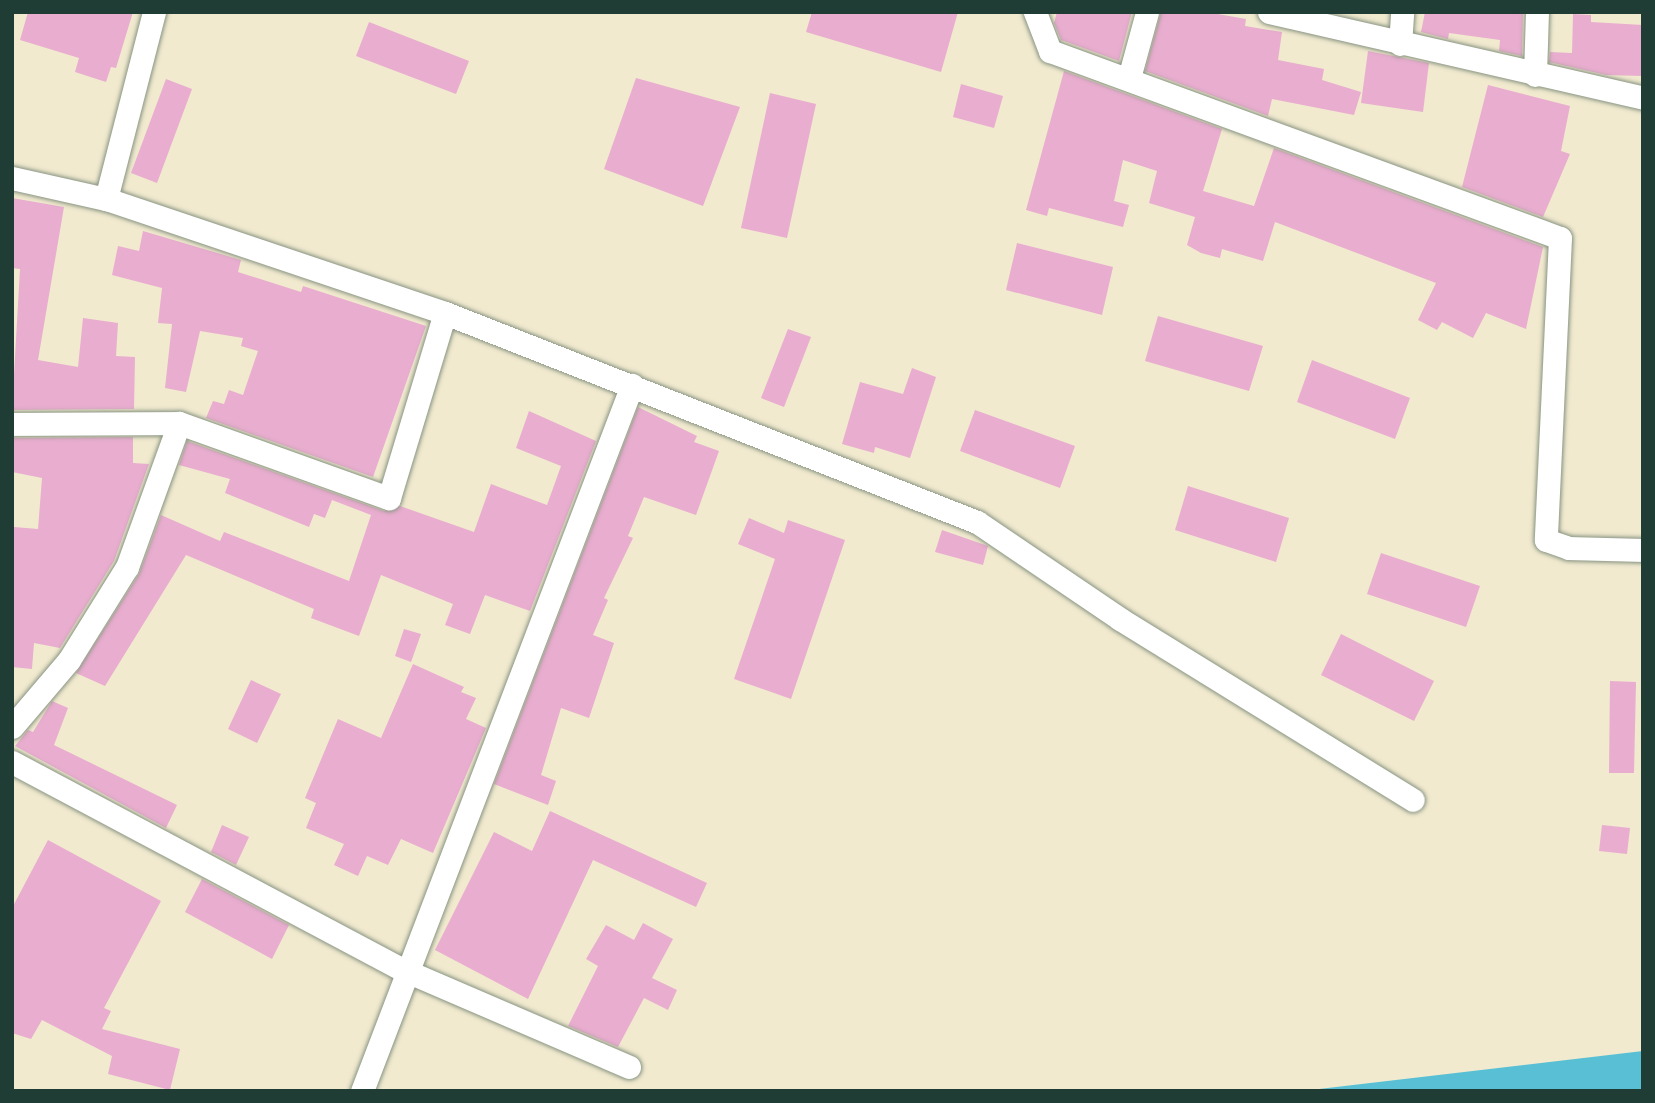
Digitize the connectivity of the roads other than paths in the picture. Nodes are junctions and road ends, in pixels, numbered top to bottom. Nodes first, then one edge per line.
1 (154, 12) edge
2 (1035, 12) edge
3 (1147, 12) edge
4 (1402, 12) edge
5 (1537, 12) edge
6 (1283, 15) edge
7 (1400, 44) junction
8 (1535, 75) junction
9 (1129, 78) junction
10 (1643, 97) edge
11 (12, 178) edge
12 (106, 199) junction
13 (445, 313) junction
14 (632, 385) junction
15 (179, 423) junction
16 (12, 424) edge
17 (1643, 550) edge
18 (12, 727) edge
19 (12, 762) edge
20 (1413, 800) dead end
21 (404, 971) junction
22 (629, 1067) dead end
23 (362, 1091) edge

1 - 12 street
2 - 9 street
3 - 9 street
4 - 7 street
5 - 8 street
6 - 7 street
7 - 8 street
8 - 10 street
9 - 17 street
11 - 12 street
12 - 13 street
13 - 14 street
13 - 15 street
14 - 20 street
14 - 21 street
15 - 16 street
15 - 18 street
19 - 21 street
21 - 22 street
21 - 23 street

